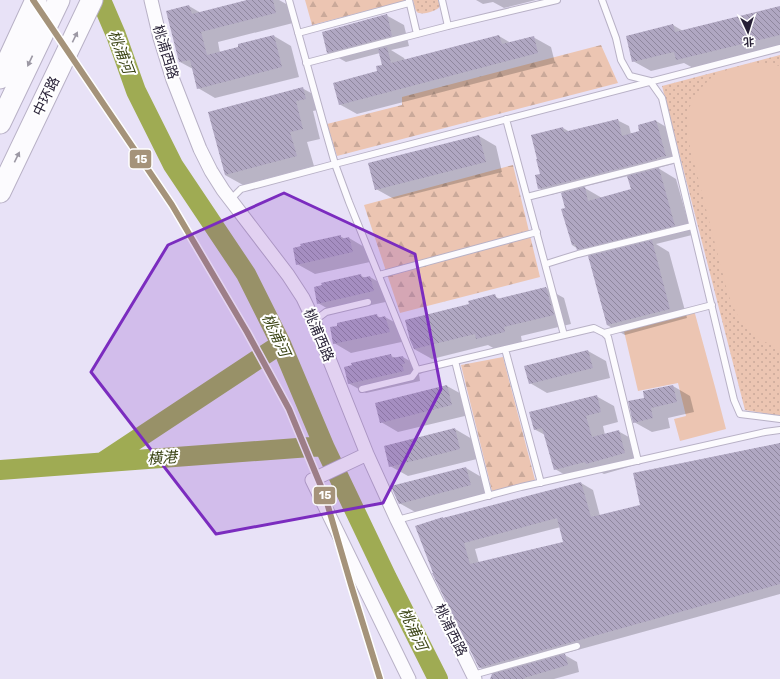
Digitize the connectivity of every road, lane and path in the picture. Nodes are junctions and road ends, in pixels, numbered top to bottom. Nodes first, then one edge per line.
1 (36, 0) edge
2 (58, 0) edge
3 (92, 0) edge
4 (151, 0) edge
5 (289, 0) edge
6 (442, 0) edge
7 (557, 0) edge
8 (602, 0) edge
9 (409, 1) edge
10 (448, 26) junction
11 (298, 33) junction
12 (417, 34) junction
13 (780, 48) edge
14 (306, 63) junction
15 (0, 78) edge
16 (650, 81) junction
17 (506, 119) junction
18 (0, 123) edge
19 (676, 159) junction
20 (335, 164) junction
21 (0, 192) edge
22 (228, 193) junction
23 (527, 197) junction
24 (692, 226) junction
25 (537, 232) junction
26 (546, 264) junction
27 (379, 276) junction
28 (368, 302) dead end
29 (712, 305) junction
30 (314, 321) junction
31 (604, 333) junction
32 (564, 335) junction
33 (505, 349) junction
34 (455, 361) junction
35 (417, 370) junction
36 (362, 389) dead end
37 (780, 418) edge
38 (780, 430) edge
39 (367, 454) junction
40 (638, 461) junction
41 (540, 483) junction
42 (490, 496) junction
43 (397, 520) junction
44 (577, 646) dead end
45 (474, 677) edge
46 (410, 679) edge

1 - 15 highway
2 -> 18 highway
21 -> 3 highway, 中环路
4 - 22 street, 桃浦西路
5 - 11 lane
6 - 10 lane
7 - 10 lane
8 - 16 lane
9 - 11 lane
9 - 12 lane
10 - 12 lane
11 - 14 lane
12 - 14 lane
13 - 16 lane
14 - 20 lane
16 - 17 lane
16 - 19 lane
17 - 20 lane
17 - 23 lane
19 - 23 lane
19 - 24 lane
20 - 22 lane
20 - 27 lane
22 - 30 street, 桃浦西路
23 - 25 lane
24 - 26 lane
24 - 29 lane
25 - 26 lane
25 - 27 lane
26 - 32 lane
27 - 35 lane
28 - 30 lane
29 - 31 lane
29 - 37 lane
30 - 39 street, 桃浦西路
31 - 32 lane
31 - 40 lane
32 - 33 lane
33 - 34 lane
33 - 41 lane
34 - 35 lane
34 - 42 lane
35 - 36 lane
38 - 40 lane
39 - 43 street, 桃浦西路
39 - 46 street
40 - 41 lane
41 - 42 lane
42 - 43 lane
43 - 45 street, 桃浦西路
44 - 45 lane

